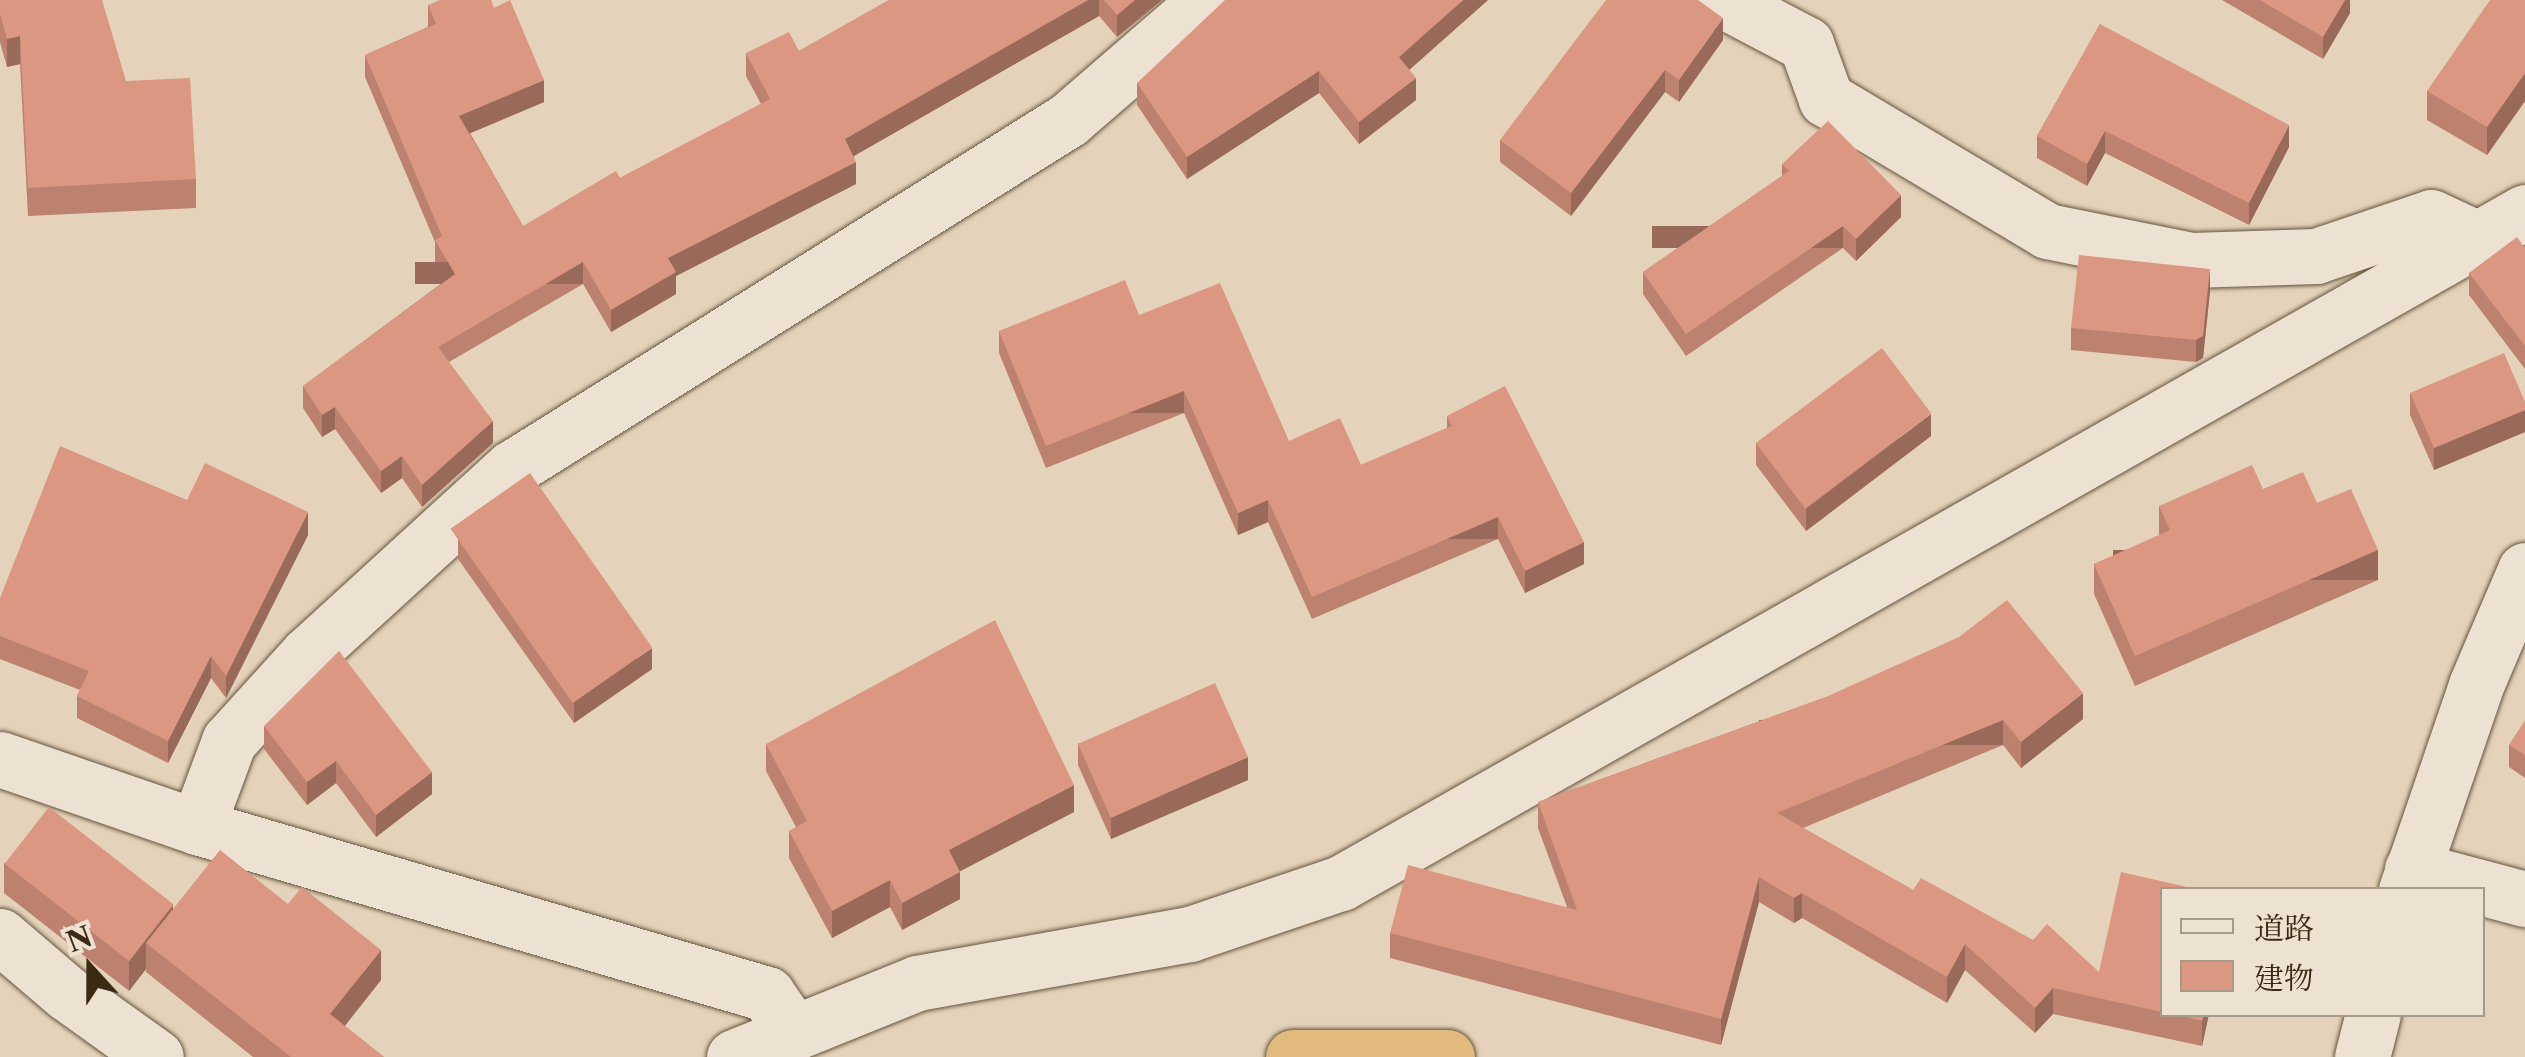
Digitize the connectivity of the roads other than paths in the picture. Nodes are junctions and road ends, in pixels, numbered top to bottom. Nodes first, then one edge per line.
1 (1207, 0) edge
2 (1722, 0) edge
3 (2525, 212) edge
4 (2476, 238) junction
5 (2525, 570) edge
6 (0, 759) edge
7 (197, 827) junction
8 (2409, 879) edge
9 (2455, 887) edge
10 (2485, 892) edge
11 (2525, 899) edge
12 (0, 936) edge
13 (2372, 1017) edge
14 (794, 1033) junction
15 (156, 1057) edge
16 (734, 1057) edge
17 (1293, 1057) edge
18 (1446, 1057) edge
19 (2362, 1057) edge

1 - 7 street
2 - 4 street
3 - 4 street
4 - 14 street
5 - 8 street
6 - 7 street
7 - 14 street
8 - 9 street
10 - 11 street
12 - 15 street
13 - 19 street
14 - 16 street
17 - 18 highway

